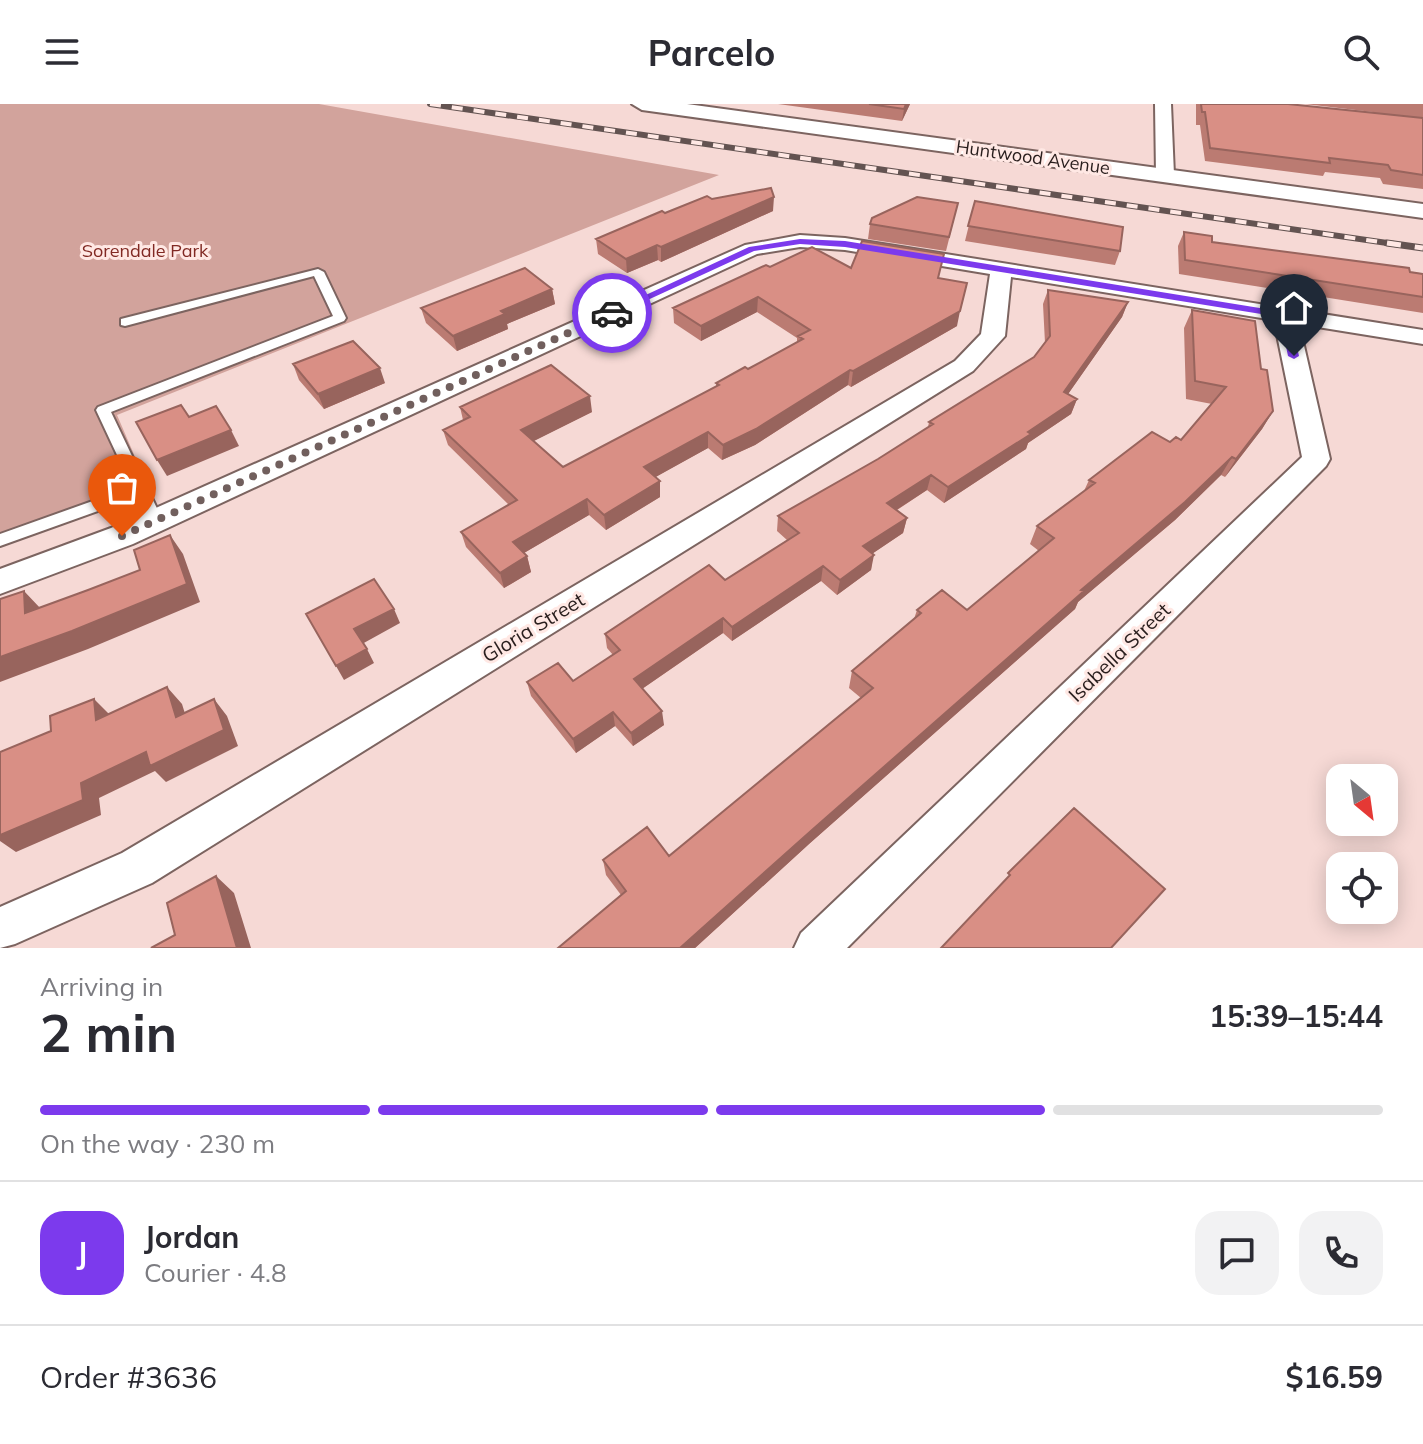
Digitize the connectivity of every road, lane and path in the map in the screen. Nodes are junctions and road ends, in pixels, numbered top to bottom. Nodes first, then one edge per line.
1 (642, 104) edge
2 (1163, 104) edge
3 (1165, 175) junction
4 (1423, 211) edge
5 (1001, 269) junction
6 (1285, 315) junction
7 (125, 322) dead end
8 (1423, 337) edge
9 (141, 490) junction
10 (155, 521) junction
11 (0, 540) edge
12 (0, 582) edge
13 (0, 929) edge
14 (816, 948) edge

1 - 3 street, Huntwood Avenue
2 - 3 street
3 - 4 street, Huntwood Avenue
5 - 6 street
5 - 10 street
5 - 13 street, Gloria Street
6 - 8 street
6 - 14 street, Isabella Street
7 - 9 lane
9 - 10 lane
9 - 11 lane
10 - 12 street

